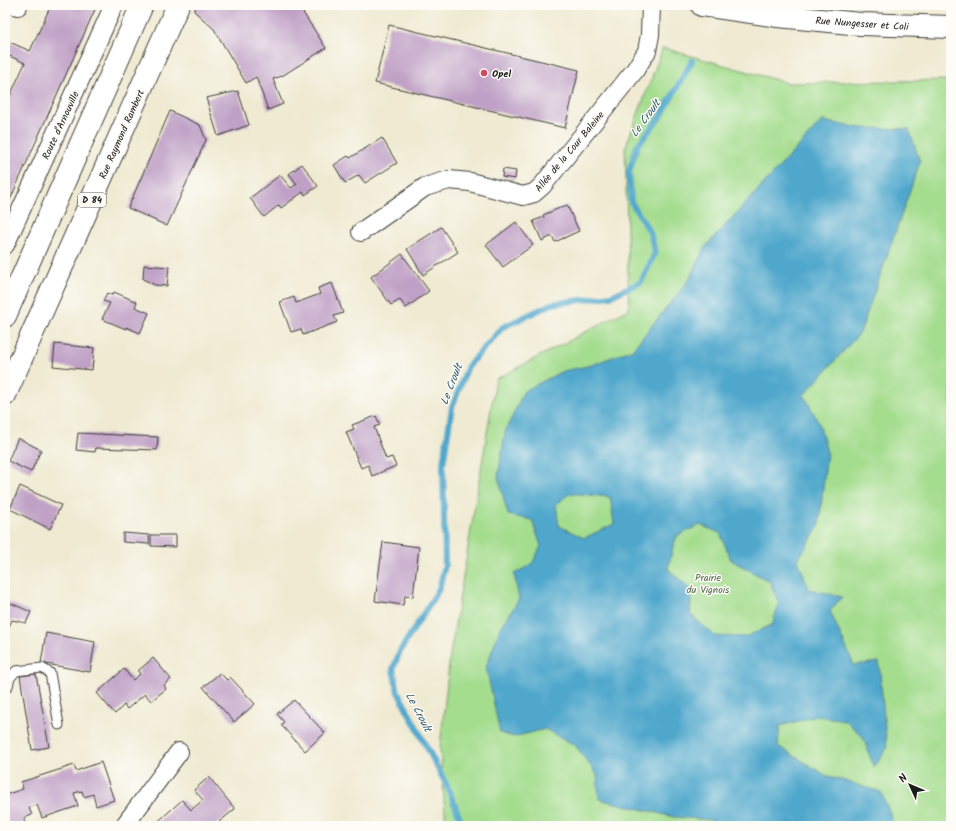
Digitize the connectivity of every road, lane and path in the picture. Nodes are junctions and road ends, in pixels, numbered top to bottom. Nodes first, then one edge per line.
1 (114, 5) edge
2 (142, 5) edge
3 (178, 5) edge
4 (651, 5) edge
5 (702, 5) edge
6 (951, 27) edge
7 (361, 232) dead end
8 (5, 245) edge
9 (5, 316) edge
10 (5, 396) edge
11 (5, 689) edge
12 (59, 725) dead end
13 (179, 752) dead end
14 (124, 826) edge

1 - 8 street, Route d'Arnouville
2 - 9 main road
3 - 10 main road, Rue Raymond Rambert / D 84
4 - 7 street, Allée de la Cour Baleine
5 - 6 main road, Rue Nungesser et Coli
11 - 12 lane
13 - 14 street

